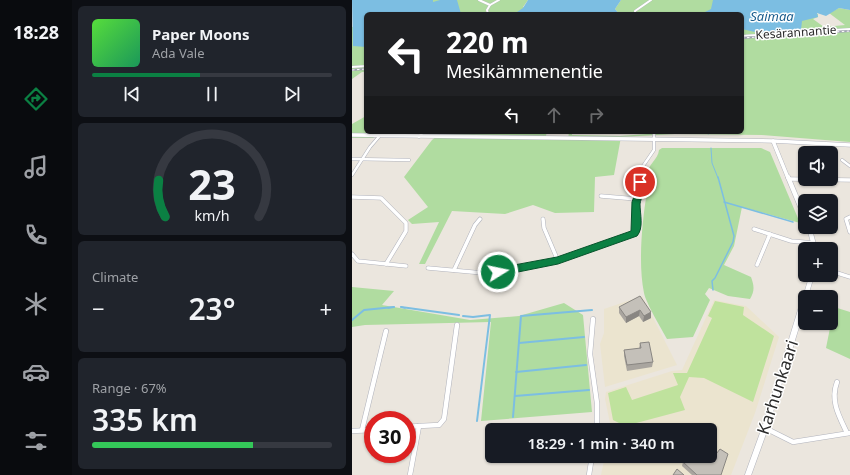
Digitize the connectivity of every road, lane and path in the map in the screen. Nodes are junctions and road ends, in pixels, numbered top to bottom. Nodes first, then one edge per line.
1 (479, 0) edge
2 (499, 0) edge
3 (651, 0) edge
4 (484, 1) edge
5 (490, 5) junction
6 (488, 12) edge
7 (635, 12) edge
8 (850, 29) edge
9 (744, 36) edge
10 (364, 66) edge
11 (352, 67) edge
12 (654, 134) edge
13 (352, 135) edge
14 (379, 136) junction
15 (419, 136) joint
16 (654, 140) junction
17 (773, 141) junction
18 (850, 145) edge
19 (364, 158) junction
20 (352, 159) edge
21 (409, 160) dead end
22 (842, 160) dead end
23 (850, 166) edge
24 (352, 175) edge
25 (789, 179) junction
26 (850, 180) edge
27 (601, 196) dead end
28 (352, 197) edge
29 (637, 199) junction
30 (798, 201) edge
31 (850, 218) edge
32 (480, 219) dead end
33 (543, 219) dead end
34 (754, 230) dead end
35 (850, 232) edge
36 (770, 234) junction
37 (798, 242) edge
38 (352, 254) edge
39 (558, 261) junction
40 (386, 264) junction
41 (757, 265) dead end
42 (406, 266) dead end
43 (428, 268) dead end
44 (454, 270) junction
45 (838, 273) edge
46 (850, 277) edge
47 (810, 282) edge
48 (593, 319) dead end
49 (457, 325) dead end
50 (386, 331) dead end
51 (837, 382) dead end
52 (597, 423) edge
53 (416, 426) edge
54 (419, 426) junction
55 (765, 428) junction
56 (362, 430) joint
57 (352, 431) edge
58 (849, 433) edge
59 (591, 463) edge
60 (410, 475) edge
61 (589, 475) edge
62 (748, 475) edge

1 - 4 street
2 - 5 street
3 - 7 street
4 - 5 street
5 - 6 street
8 - 9 street, Kesärannantie
10 - 11 street
12 - 16 street
13 - 14 main road
14 - 15 main road
14 - 19 street
15 - 16 main road
16 - 17 main road
16 - 29 street
17 - 18 main road
17 - 25 main road
19 - 20 street
19 - 21 street
19 - 24 street
22 - 23 street
25 - 26 street
25 - 30 main road
27 - 29 street
28 - 40 street
29 - 39 street
31 - 35 street
32 - 44 street
33 - 39 street
34 - 36 street
36 - 37 street
36 - 41 street
38 - 40 street
39 - 44 street
40 - 42 street
43 - 44 street
45 - 46 street
47 - 55 main road, Karhunkaari
48 - 52 street
49 - 54 street
50 - 56 street
51 - 58 street
53 - 54 street
54 - 60 street
55 - 58 street
55 - 62 main road, Karhunkaari
56 - 57 street
59 - 61 street

